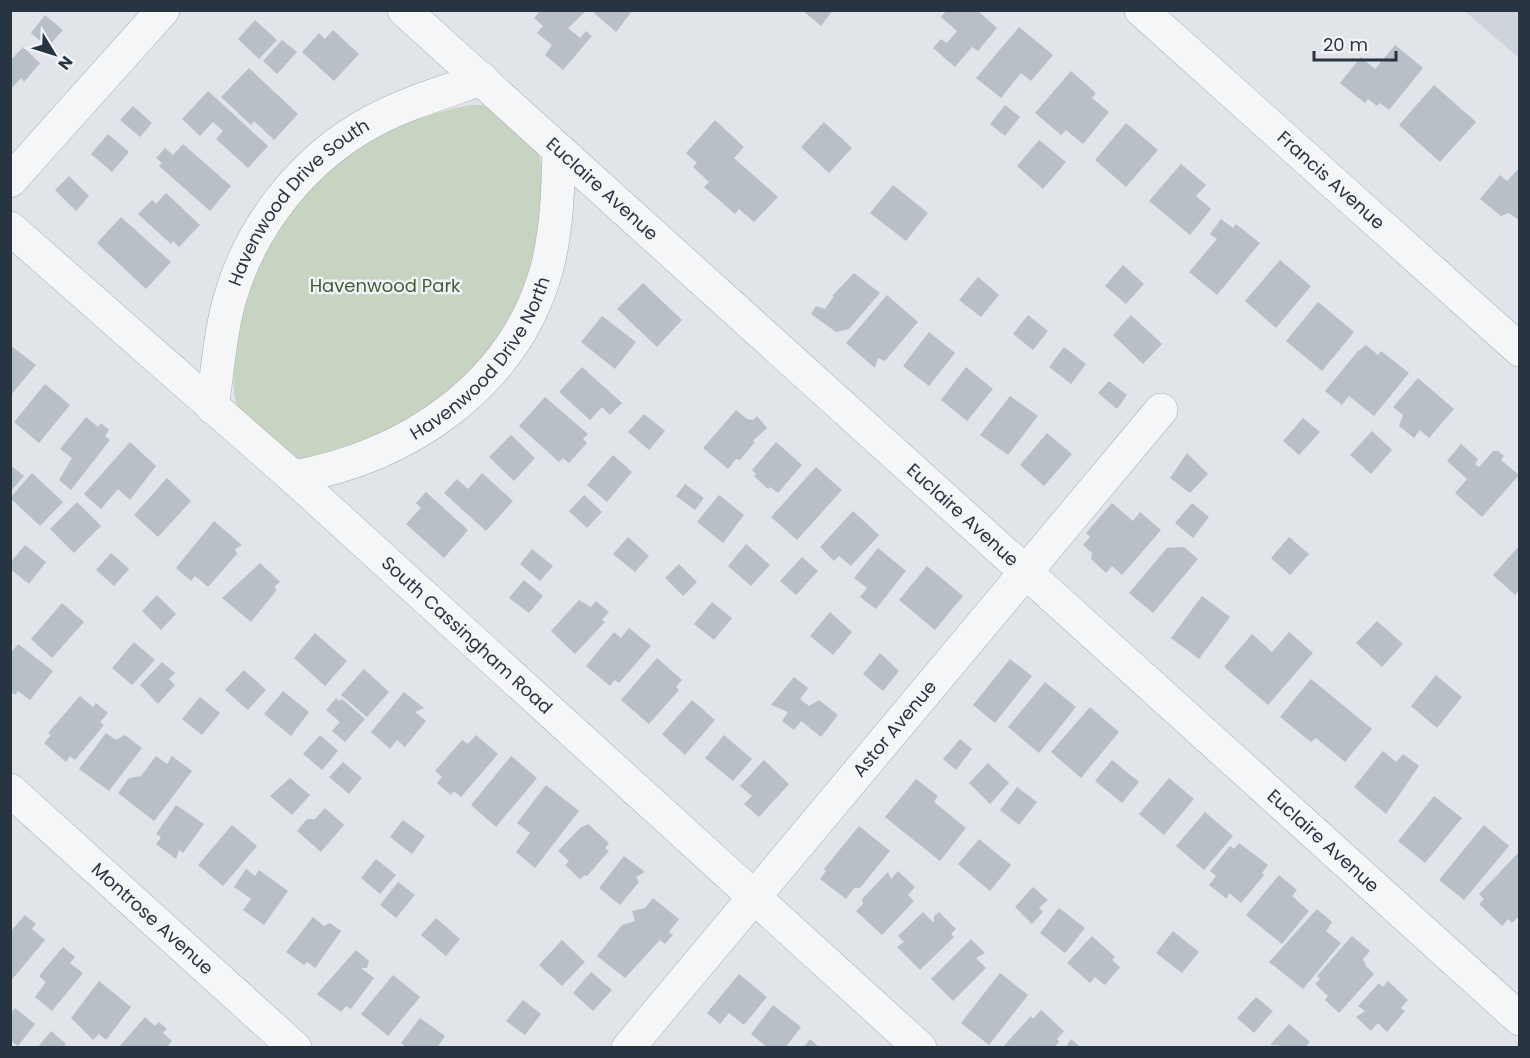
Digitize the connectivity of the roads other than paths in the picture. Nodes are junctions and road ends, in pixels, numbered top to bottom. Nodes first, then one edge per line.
1 (163, 10) edge
2 (404, 10) edge
3 (1141, 10) edge
4 (482, 80) junction
5 (559, 150) junction
6 (10, 181) edge
7 (10, 228) edge
8 (1520, 350) edge
9 (213, 408) junction
10 (1161, 411) dead end
11 (293, 477) junction
12 (1026, 571) junction
13 (10, 790) edge
14 (754, 897) junction
15 (1520, 1019) edge
16 (295, 1047) edge
17 (628, 1047) edge
18 (920, 1047) edge

1 - 6 street
2 - 4 street, Euclaire Avenue
3 - 8 street, Francis Avenue
4 - 5 street, Euclaire Avenue
4 - 9 street, Havenwood Drive South
5 - 11 street, Havenwood Drive North
5 - 12 street, Euclaire Avenue
7 - 9 street, South Cassingham Road
9 - 11 street, South Cassingham Road
10 - 12 street, Astor Avenue
11 - 14 street, South Cassingham Road
12 - 14 street, Astor Avenue
12 - 15 street, Euclaire Avenue
13 - 16 street, Montrose Avenue
14 - 17 street, Astor Avenue
14 - 18 street, South Cassingham Road

